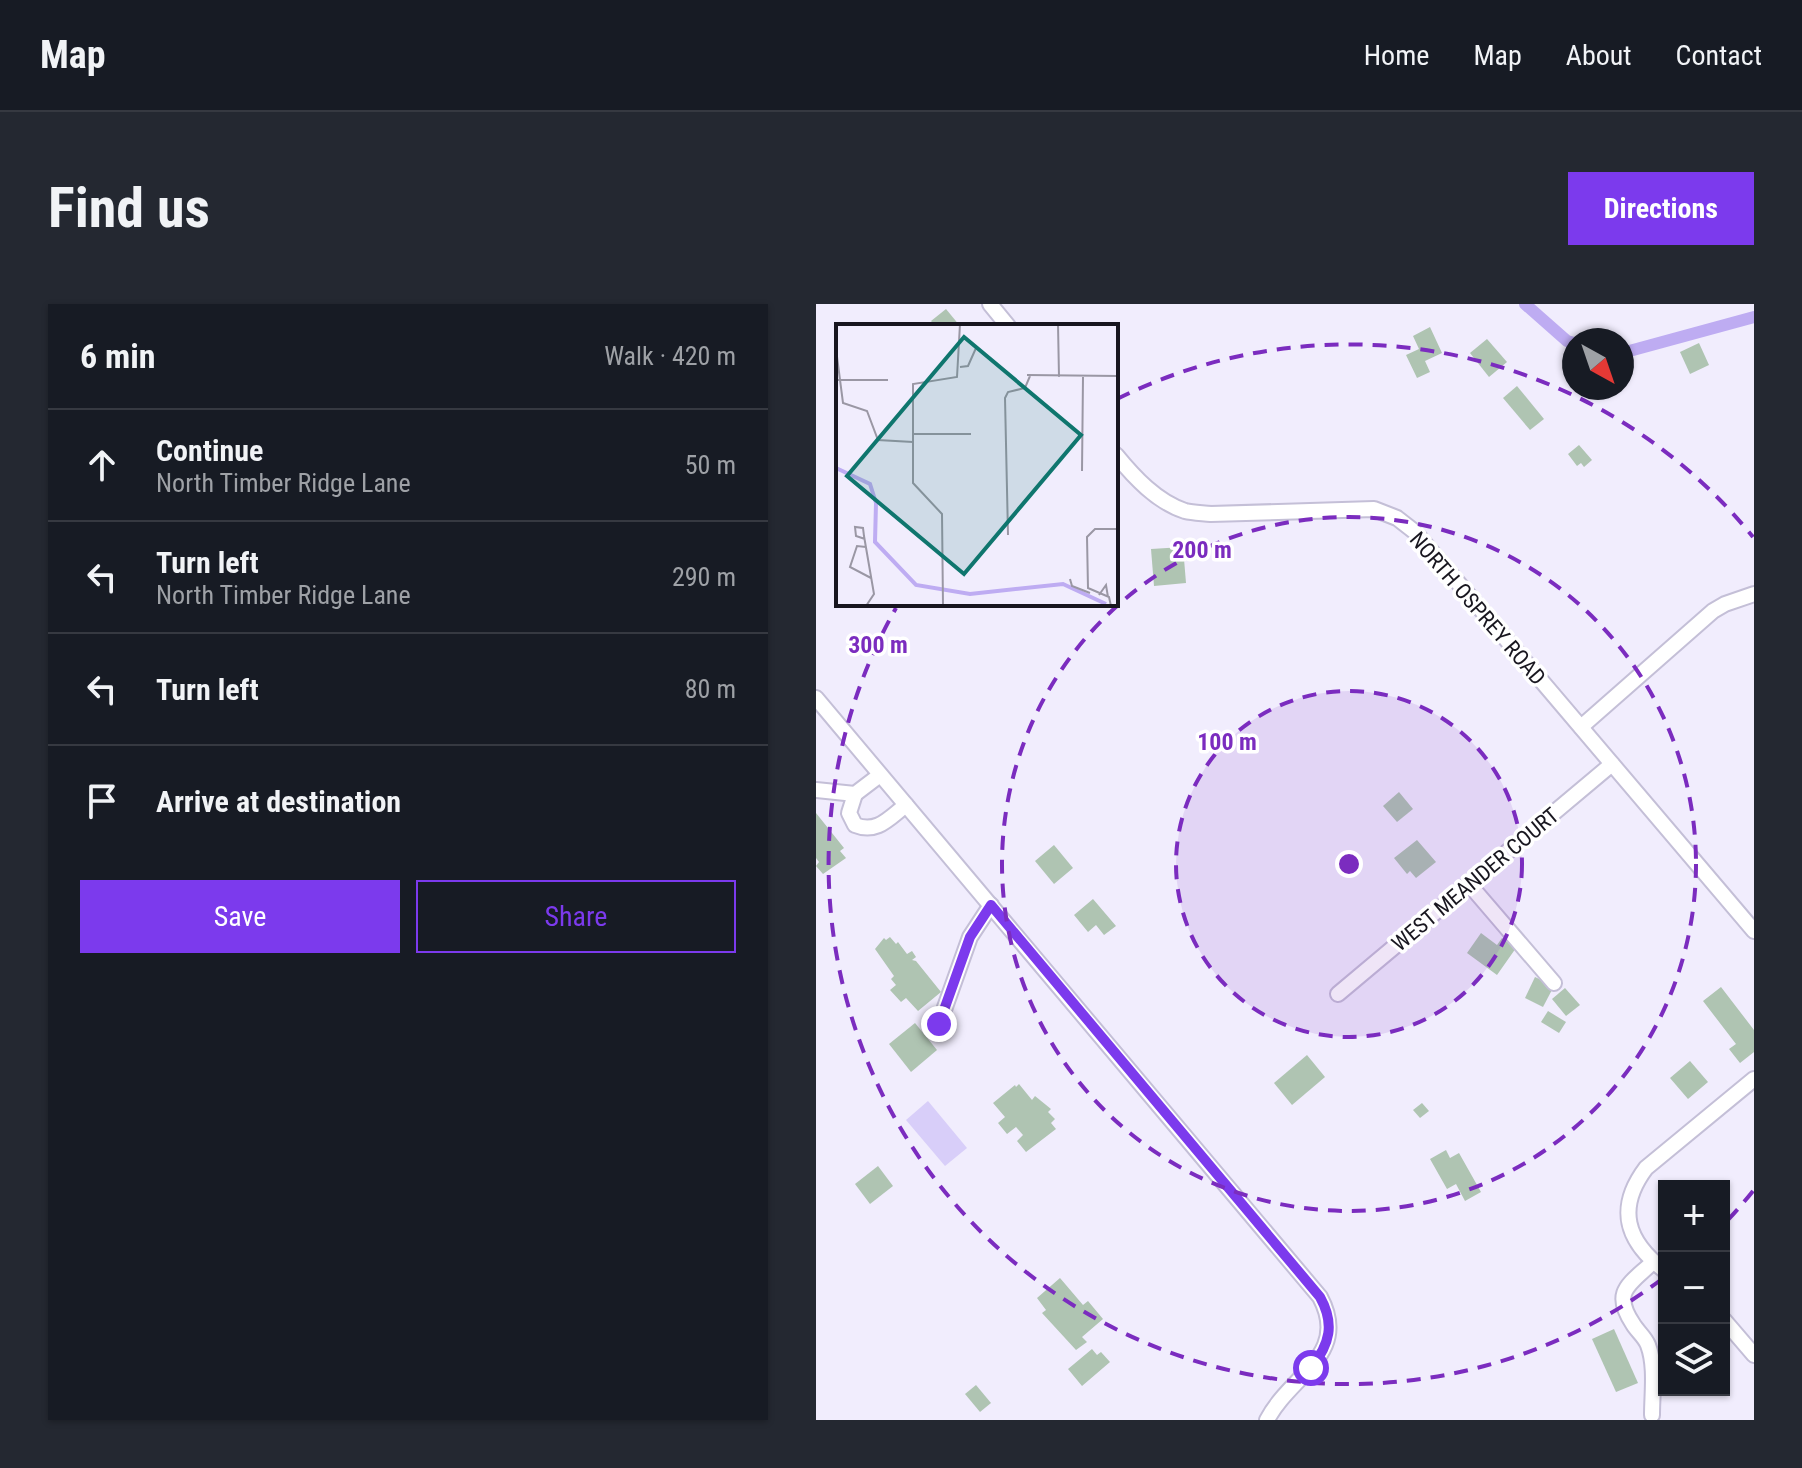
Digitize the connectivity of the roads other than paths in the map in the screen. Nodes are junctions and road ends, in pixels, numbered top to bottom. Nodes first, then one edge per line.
1 (990, 304) edge
2 (1006, 324) edge
3 (1118, 457) edge
4 (1754, 594) edge
5 (816, 698) edge
6 (1581, 727) junction
7 (1612, 764) junction
8 (880, 775) junction
9 (816, 790) edge
10 (855, 794) junction
11 (906, 805) junction
12 (1469, 884) junction
13 (991, 905) junction
14 (1754, 931) edge
15 (1554, 983) dead end
16 (1338, 994) dead end
17 (939, 1024) dead end
18 (1754, 1079) edge
19 (1658, 1265) edge
20 (1658, 1267) edge
21 (1727, 1324) edge
22 (1754, 1355) edge
23 (1652, 1415) dead end
24 (1267, 1420) edge

1 - 2 street
3 - 6 street, NORTH OSPREY ROAD
4 - 6 street
5 - 8 street
6 - 7 street, NORTH OSPREY ROAD
7 - 12 street, WEST MEANDER COURT
7 - 14 street, NORTH OSPREY ROAD
8 - 10 street
8 - 11 street
9 - 10 street
10 - 11 street
11 - 13 street
12 - 15 street
12 - 16 street, WEST MEANDER COURT
13 - 17 street
13 - 24 street
18 - 19 street
20 - 23 street
21 - 22 street

